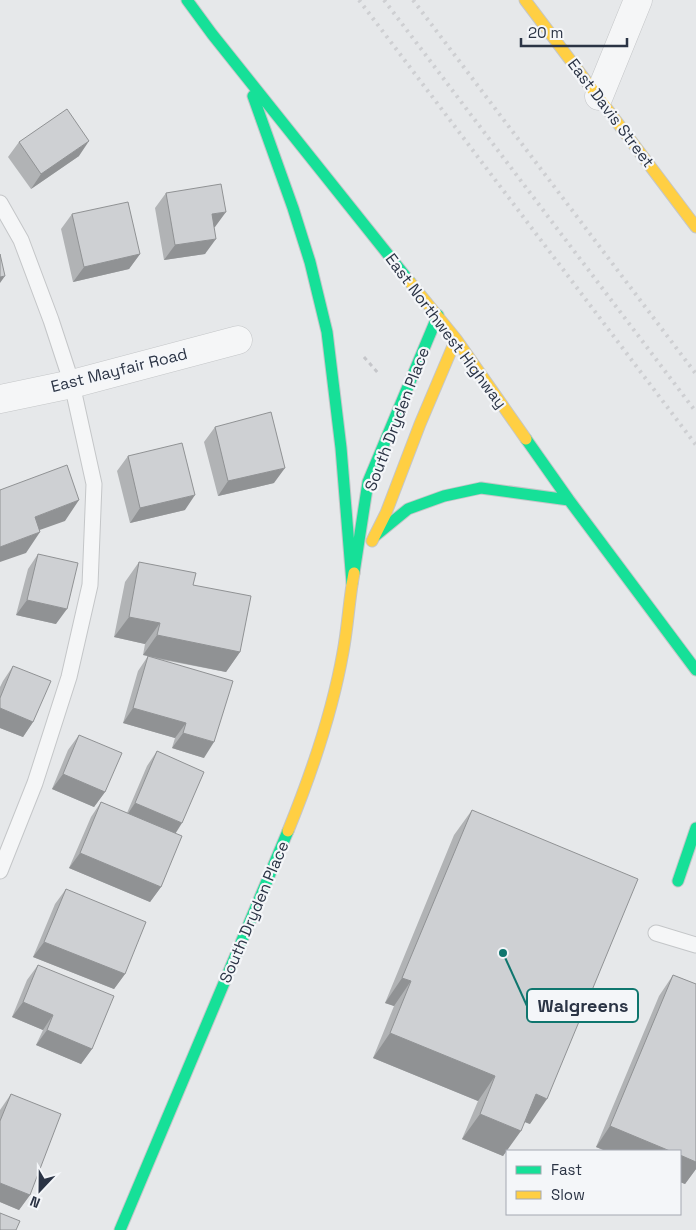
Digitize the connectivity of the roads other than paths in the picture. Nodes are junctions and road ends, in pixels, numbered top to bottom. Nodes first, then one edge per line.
1 (187, 0) edge
2 (525, 0) edge
3 (638, 0) edge
4 (246, 75) junction
5 (599, 96) junction
6 (0, 202) edge
7 (696, 227) edge
8 (438, 315) junction
9 (456, 339) junction
10 (238, 340) dead end
11 (72, 384) junction
12 (0, 399) edge
13 (569, 500) junction
14 (375, 536) junction
15 (352, 583) junction
16 (696, 670) edge
17 (696, 828) edge
18 (0, 871) edge
19 (696, 875) edge
20 (656, 933) dead end
21 (696, 945) edge
22 (120, 1230) edge

1 - 4 main road, East Northwest Highway
2 - 5 main road, East Davis Street
3 - 5 street
4 - 8 main road, East Northwest Highway
4 - 15 main road
5 - 7 main road, East Davis Street
6 - 11 lane
8 - 9 main road, East Northwest Highway
8 - 15 main road, South Dryden Place
9 - 13 main road, East Northwest Highway
9 - 14 main road, South Dryden Place
10 - 11 street, East Mayfair Road
11 - 12 street, East Mayfair Road
11 - 18 lane
13 - 14 main road
13 - 16 main road, East Northwest Highway
14 - 15 main road, South Dryden Place
15 - 22 main road, South Dryden Place
17 - 19 main road
20 - 21 lane

